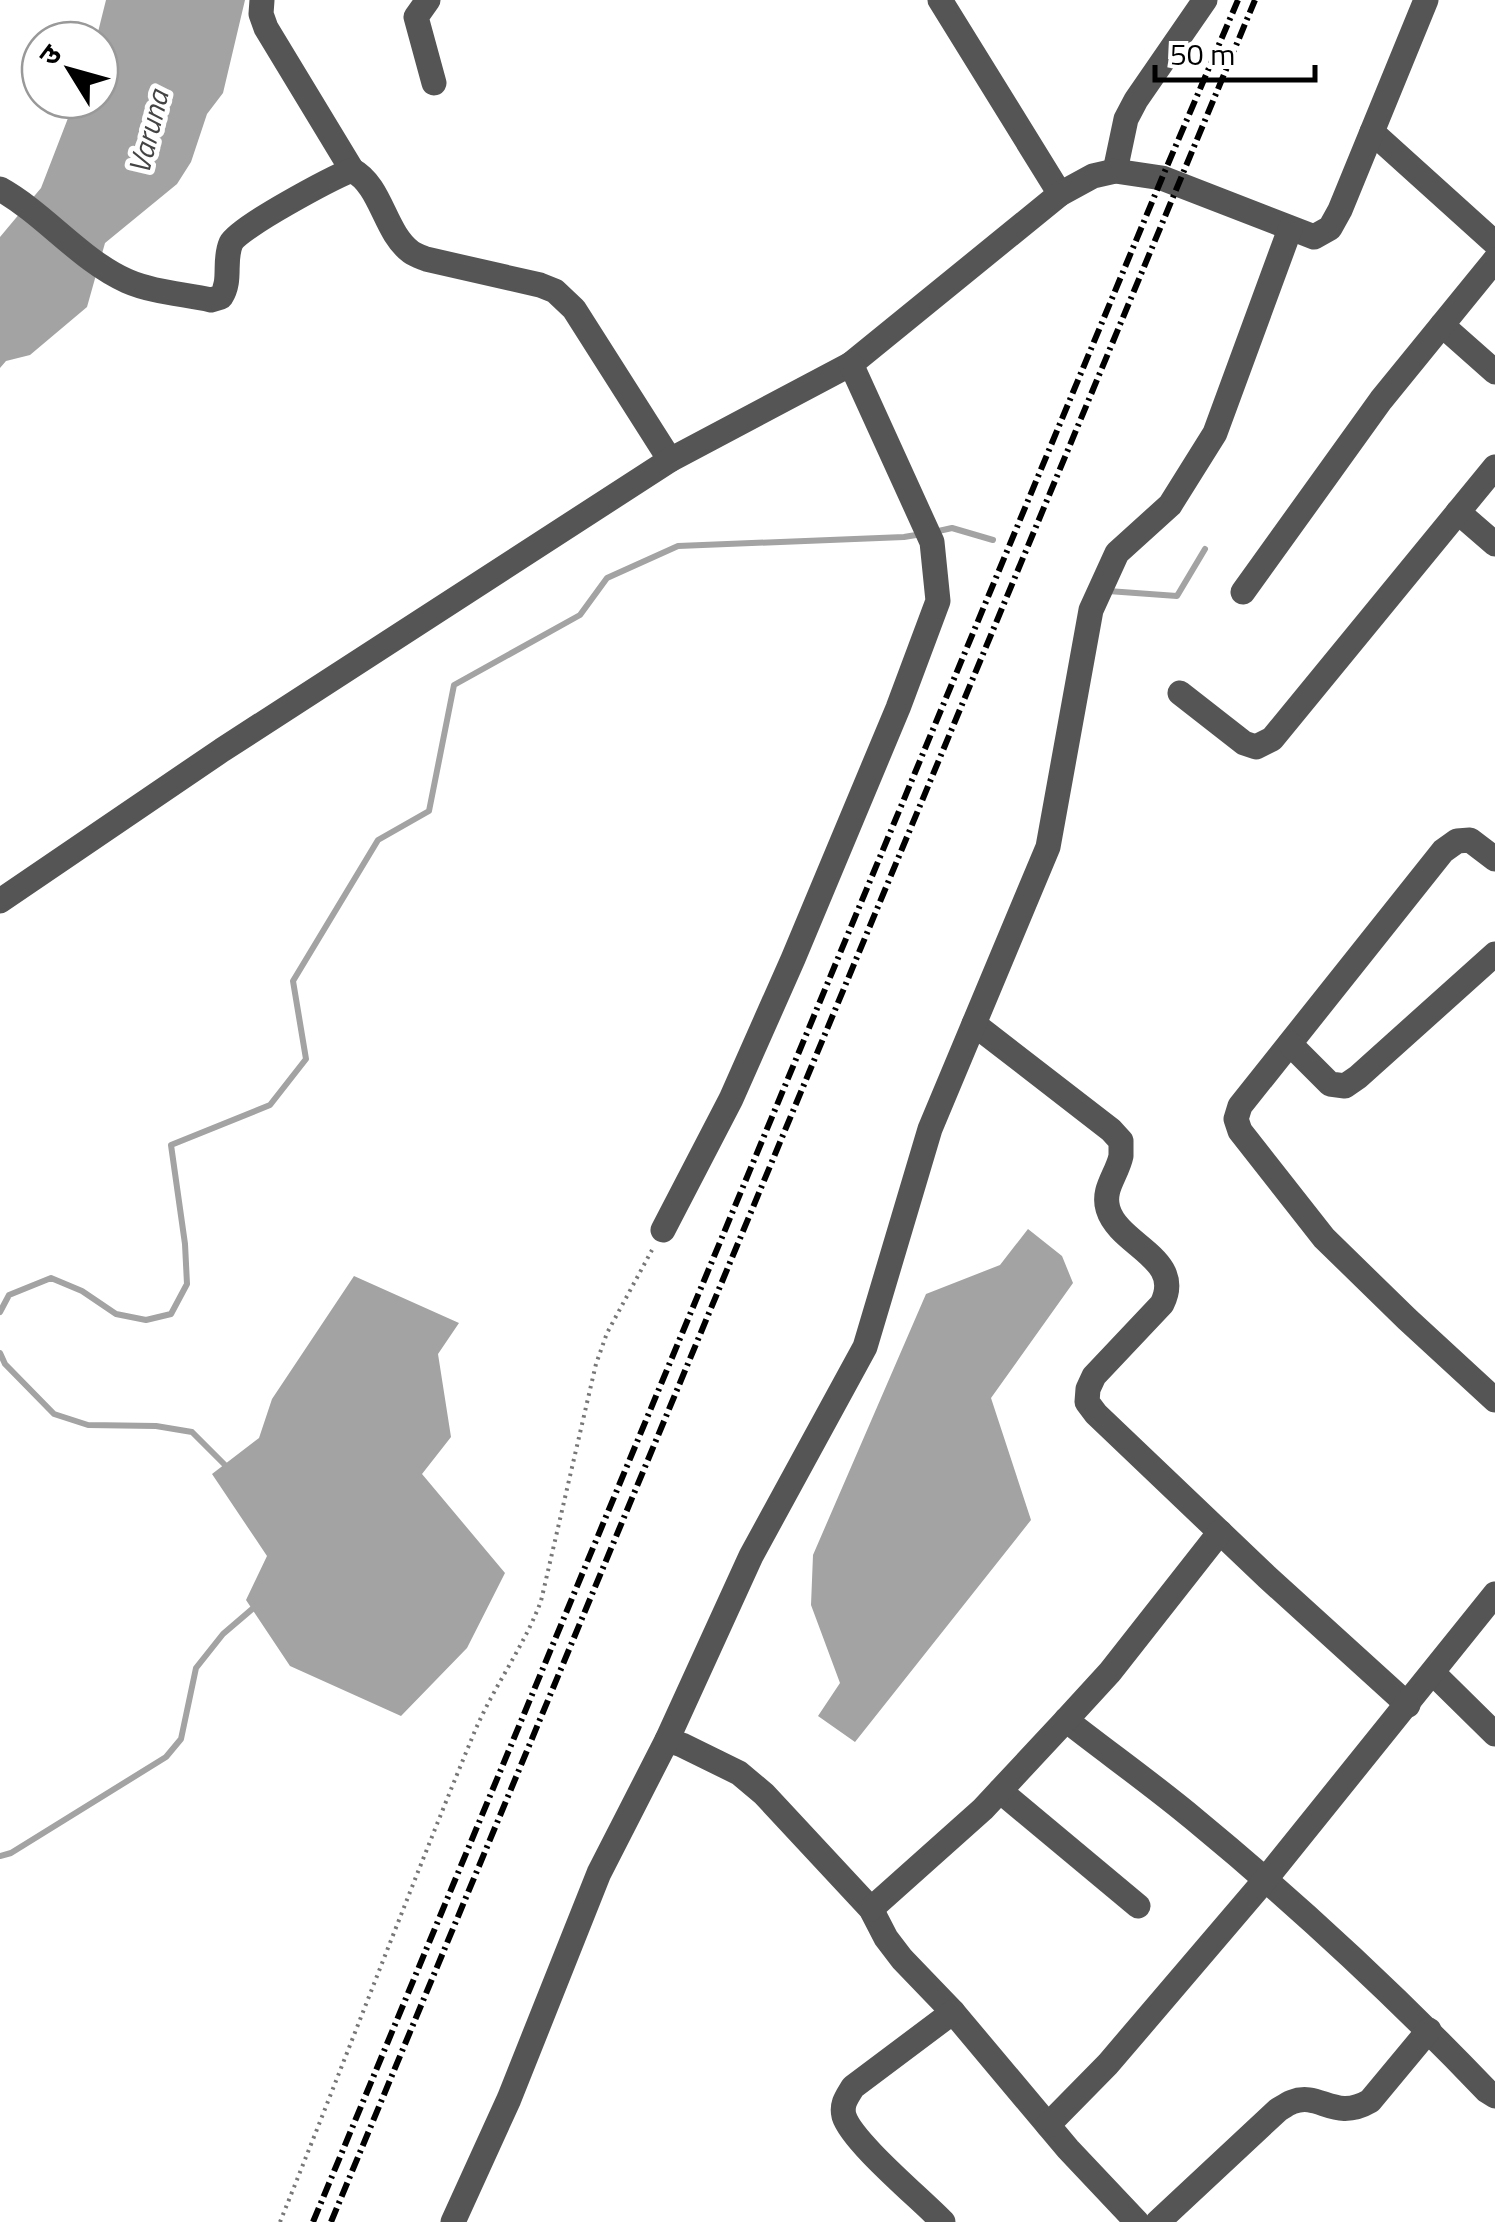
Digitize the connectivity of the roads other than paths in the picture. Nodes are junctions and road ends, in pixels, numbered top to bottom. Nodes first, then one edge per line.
1 (262, 0) edge
2 (428, 0) edge
3 (940, 0) edge
4 (1204, 0) edge
5 (1426, 0) edge
6 (434, 83) dead end
7 (1372, 132) junction
8 (352, 170) junction
9 (1115, 171) junction
10 (9, 194) edge
11 (1060, 194) junction
12 (1290, 229) junction
13 (1495, 244) edge
14 (1495, 260) edge
15 (1442, 325) junction
16 (851, 364) junction
17 (1495, 372) edge
18 (670, 460) junction
19 (1495, 467) edge
20 (1458, 512) junction
21 (1495, 544) edge
22 (1243, 592) dead end
23 (1180, 693) dead end
24 (1495, 859) edge
25 (0, 901) edge
26 (1495, 954) edge
27 (974, 1024) junction
28 (1290, 1044) junction
29 (662, 1230) road end
30 (1495, 1400) edge
31 (1220, 1532) junction
32 (1495, 1594) edge
33 (1433, 1674) junction
34 (1408, 1705) junction
35 (1066, 1720) junction
36 (1495, 1734) edge
37 (668, 1740) junction
38 (1000, 1790) junction
39 (1266, 1880) junction
40 (1138, 1906) dead end
41 (871, 1909) junction
42 (953, 2012) junction
43 (1429, 2030) junction
44 (1495, 2096) edge
45 (1048, 2125) junction
46 (931, 2218) edge
47 (462, 2219) edge
48 (1136, 2222) edge
49 (1158, 2222) edge

1 - 8 street
2 - 6 street
3 - 11 street
4 - 9 street
5 - 7 street
7 - 12 street
7 - 13 street
8 - 10 street
8 - 18 street
9 - 11 street
9 - 12 street
11 - 16 street
12 - 27 street
14 - 15 street
15 - 17 street
15 - 22 street
16 - 18 street
16 - 29 street
18 - 25 street
19 - 20 street
20 - 21 street
20 - 23 street
24 - 28 street
26 - 28 street
27 - 31 street
27 - 37 street
28 - 30 street
31 - 34 street
31 - 35 street
32 - 33 street
33 - 34 street
33 - 36 street
34 - 39 street
35 - 38 street
35 - 39 street
37 - 41 street
37 - 47 street
38 - 40 street
38 - 41 street
39 - 43 street
39 - 45 street
41 - 42 street
42 - 45 street
42 - 46 street
43 - 44 street
43 - 49 street
45 - 48 street

